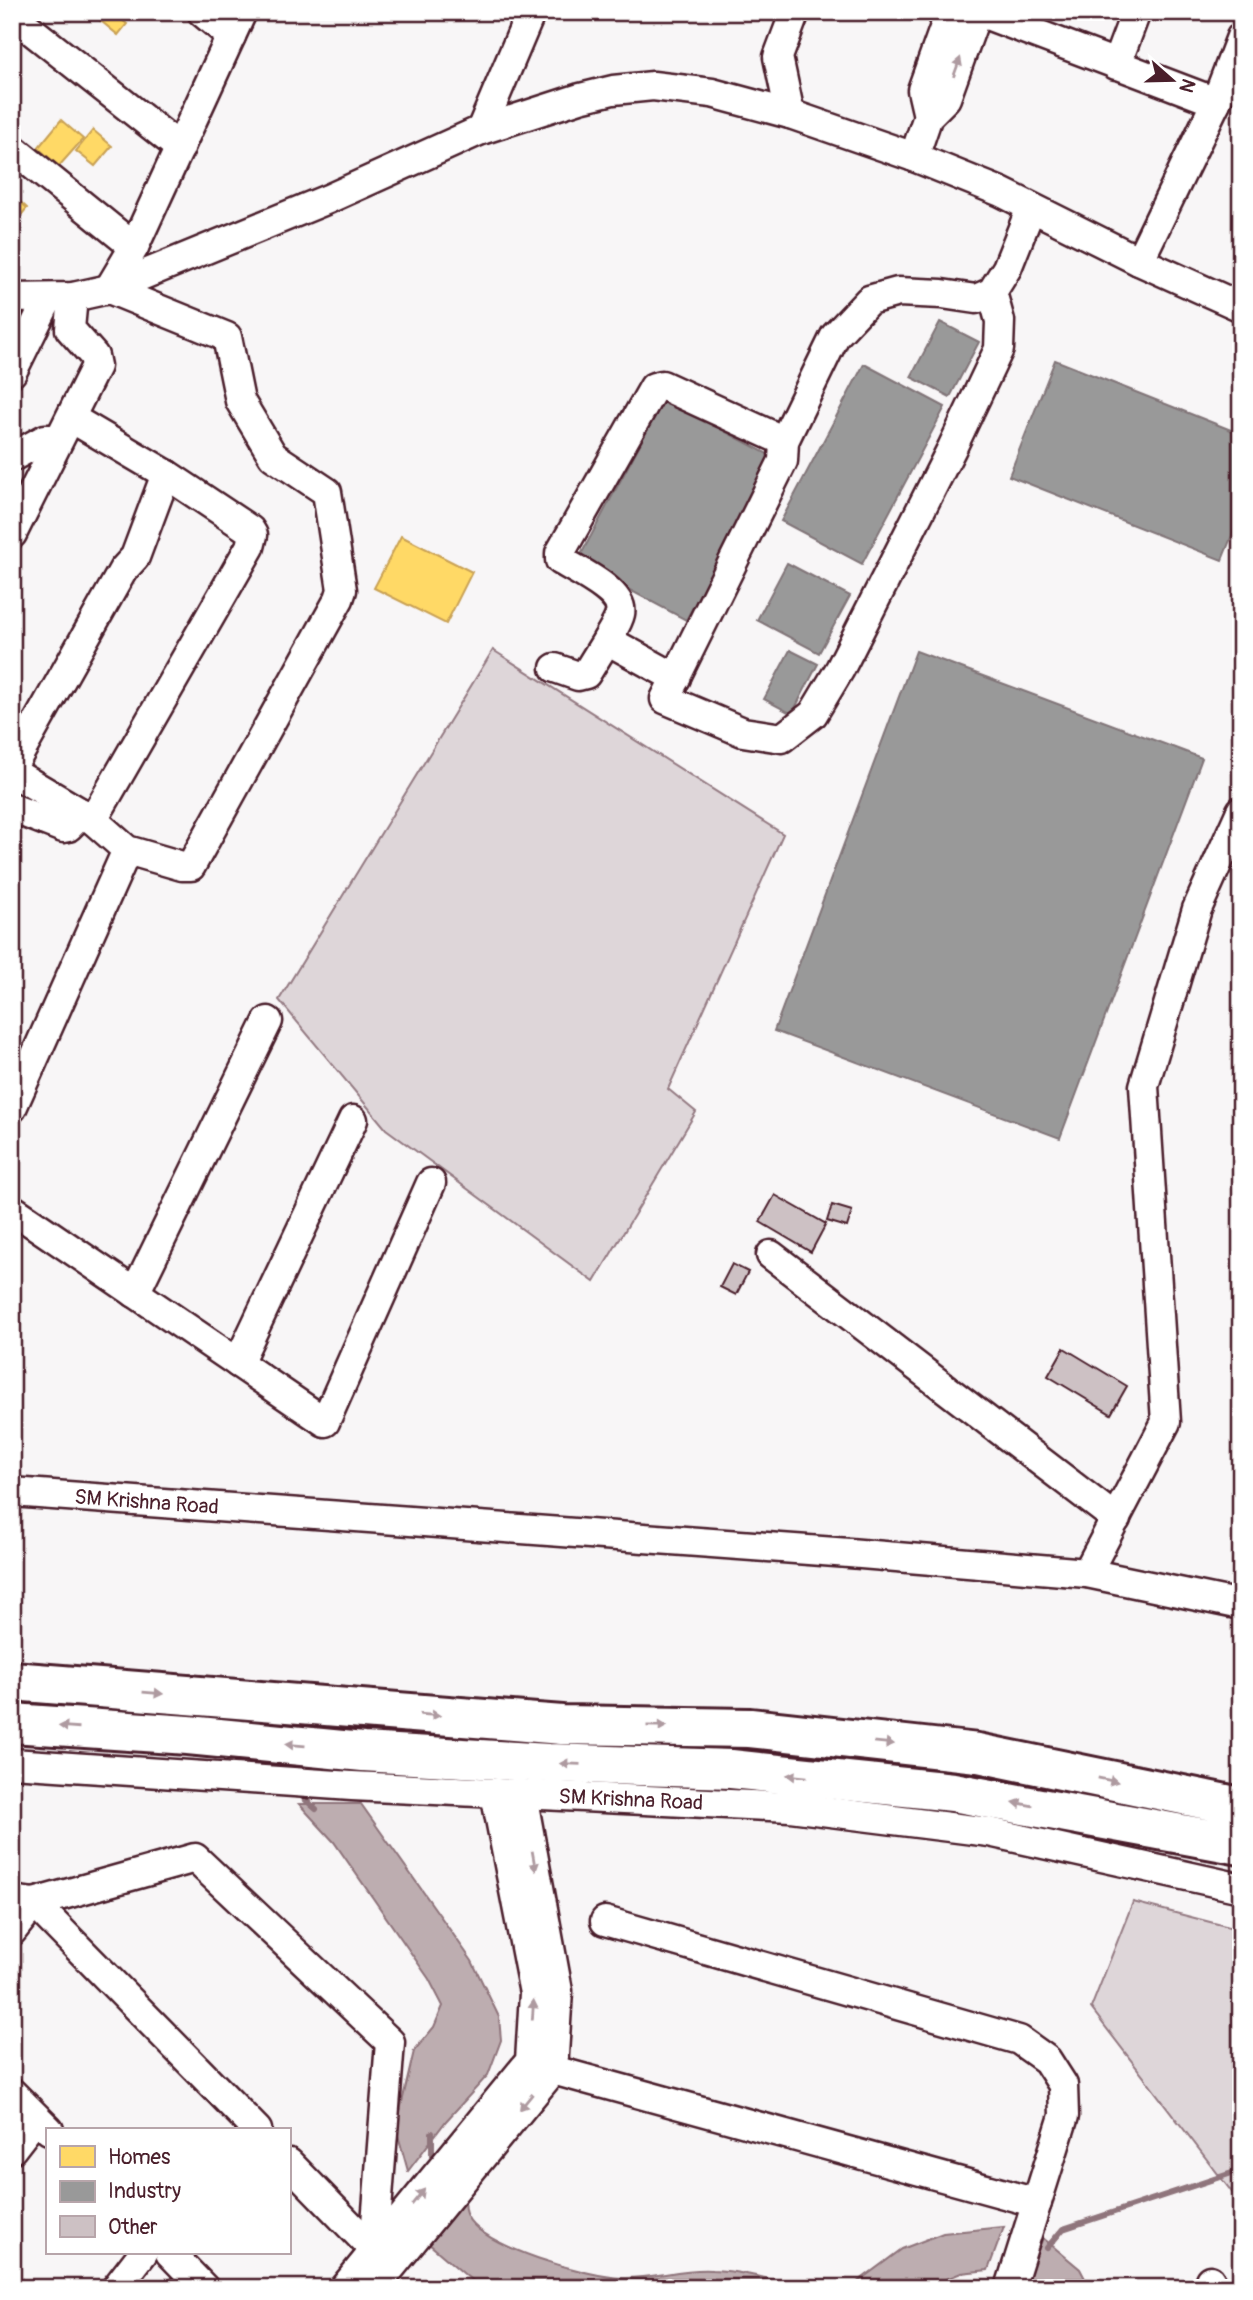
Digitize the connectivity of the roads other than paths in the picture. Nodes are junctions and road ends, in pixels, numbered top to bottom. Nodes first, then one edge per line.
1 (202, 12) edge
2 (531, 12) edge
3 (795, 12) edge
4 (950, 12) edge
5 (978, 12) edge
6 (1136, 12) edge
7 (12, 15) edge
8 (237, 24) edge
9 (1241, 37) edge
10 (1116, 65) junction
11 (1216, 102) junction
12 (790, 114) junction
13 (928, 116) junction
14 (481, 130) junction
15 (12, 148) edge
16 (180, 148) junction
17 (914, 157) junction
18 (1031, 208) junction
19 (134, 247) junction
20 (1139, 261) junction
21 (109, 289) junction
22 (992, 292) junction
23 (12, 298) edge
24 (60, 298) junction
25 (1241, 307) edge
26 (12, 372) edge
27 (65, 429) junction
28 (784, 441) junction
29 (12, 457) edge
30 (166, 474) junction
31 (12, 534) edge
32 (607, 640) junction
33 (555, 668) dead end
34 (676, 678) junction
35 (12, 769) edge
36 (12, 808) edge
37 (1241, 811) edge
38 (87, 817) junction
39 (127, 850) junction
40 (268, 1021) dead end
41 (12, 1108) edge
42 (353, 1120) dead end
43 (431, 1184) dead end
44 (12, 1209) edge
45 (771, 1255) dead end
46 (135, 1293) junction
47 (238, 1363) junction
48 (12, 1492) edge
49 (1116, 1519) junction
50 (1087, 1573) junction
51 (1241, 1605) edge
52 (12, 1681) edge
53 (12, 1723) edge
54 (12, 1763) edge
55 (508, 1794) junction
56 (1239, 1832) edge
57 (1232, 1886) edge
58 (23, 1901) edge
59 (605, 1921) dead end
60 (12, 1931) edge
61 (552, 2070) junction
62 (12, 2094) edge
63 (42, 2124) edge
64 (255, 2128) edge
65 (12, 2149) edge
66 (290, 2164) edge
67 (1037, 2203) junction
68 (374, 2250) junction
69 (142, 2254) edge
70 (171, 2254) edge
71 (116, 2288) edge
72 (204, 2288) edge
73 (344, 2288) edge
74 (372, 2288) edge
75 (1010, 2288) edge

1 - 8 street
2 - 14 street
3 - 12 street
4 - 13 street
5 - 10 street
13 -> 5 street
6 - 10 street
7 - 16 street
8 - 16 street
9 - 11 street
10 - 11 street
11 - 20 street
12 - 14 street
12 - 17 street
13 - 17 street
14 - 21 street
15 - 19 street
16 - 19 street
17 - 18 street
18 - 20 street
18 - 22 street
19 - 21 street
20 - 25 street
21 - 24 street
21 - 39 street
22 - 28 street
22 - 34 street
23 - 24 street
24 - 26 street
24 - 27 street
27 - 29 street
27 - 30 street
27 - 31 street
28 - 32 street
28 - 34 street
30 - 35 street
30 - 38 street
32 - 33 street
32 - 34 street
35 - 38 street
36 - 38 street
37 - 49 street
38 - 39 street
39 - 41 street
40 - 46 street
42 - 47 street
43 - 47 street
44 - 46 street
45 - 49 street
46 - 47 street
48 - 50 street, SM Krishna Road
49 - 50 street
50 - 51 street, SM Krishna Road
52 -> 56 highway, SM Krishna Road
56 -> 53 highway, SM Krishna Road
54 - 55 street, SM Krishna Road
55 - 57 street, SM Krishna Road
55 -> 61 street
68 -> 55 street
58 - 60 street
58 - 64 street
58 - 68 street
59 - 67 street
61 - 67 street
61 -> 74 street
62 - 63 street
63 - 65 street
66 - 68 street
67 - 75 street
68 - 73 street
68 - 74 street
69 - 71 street
70 - 72 street

